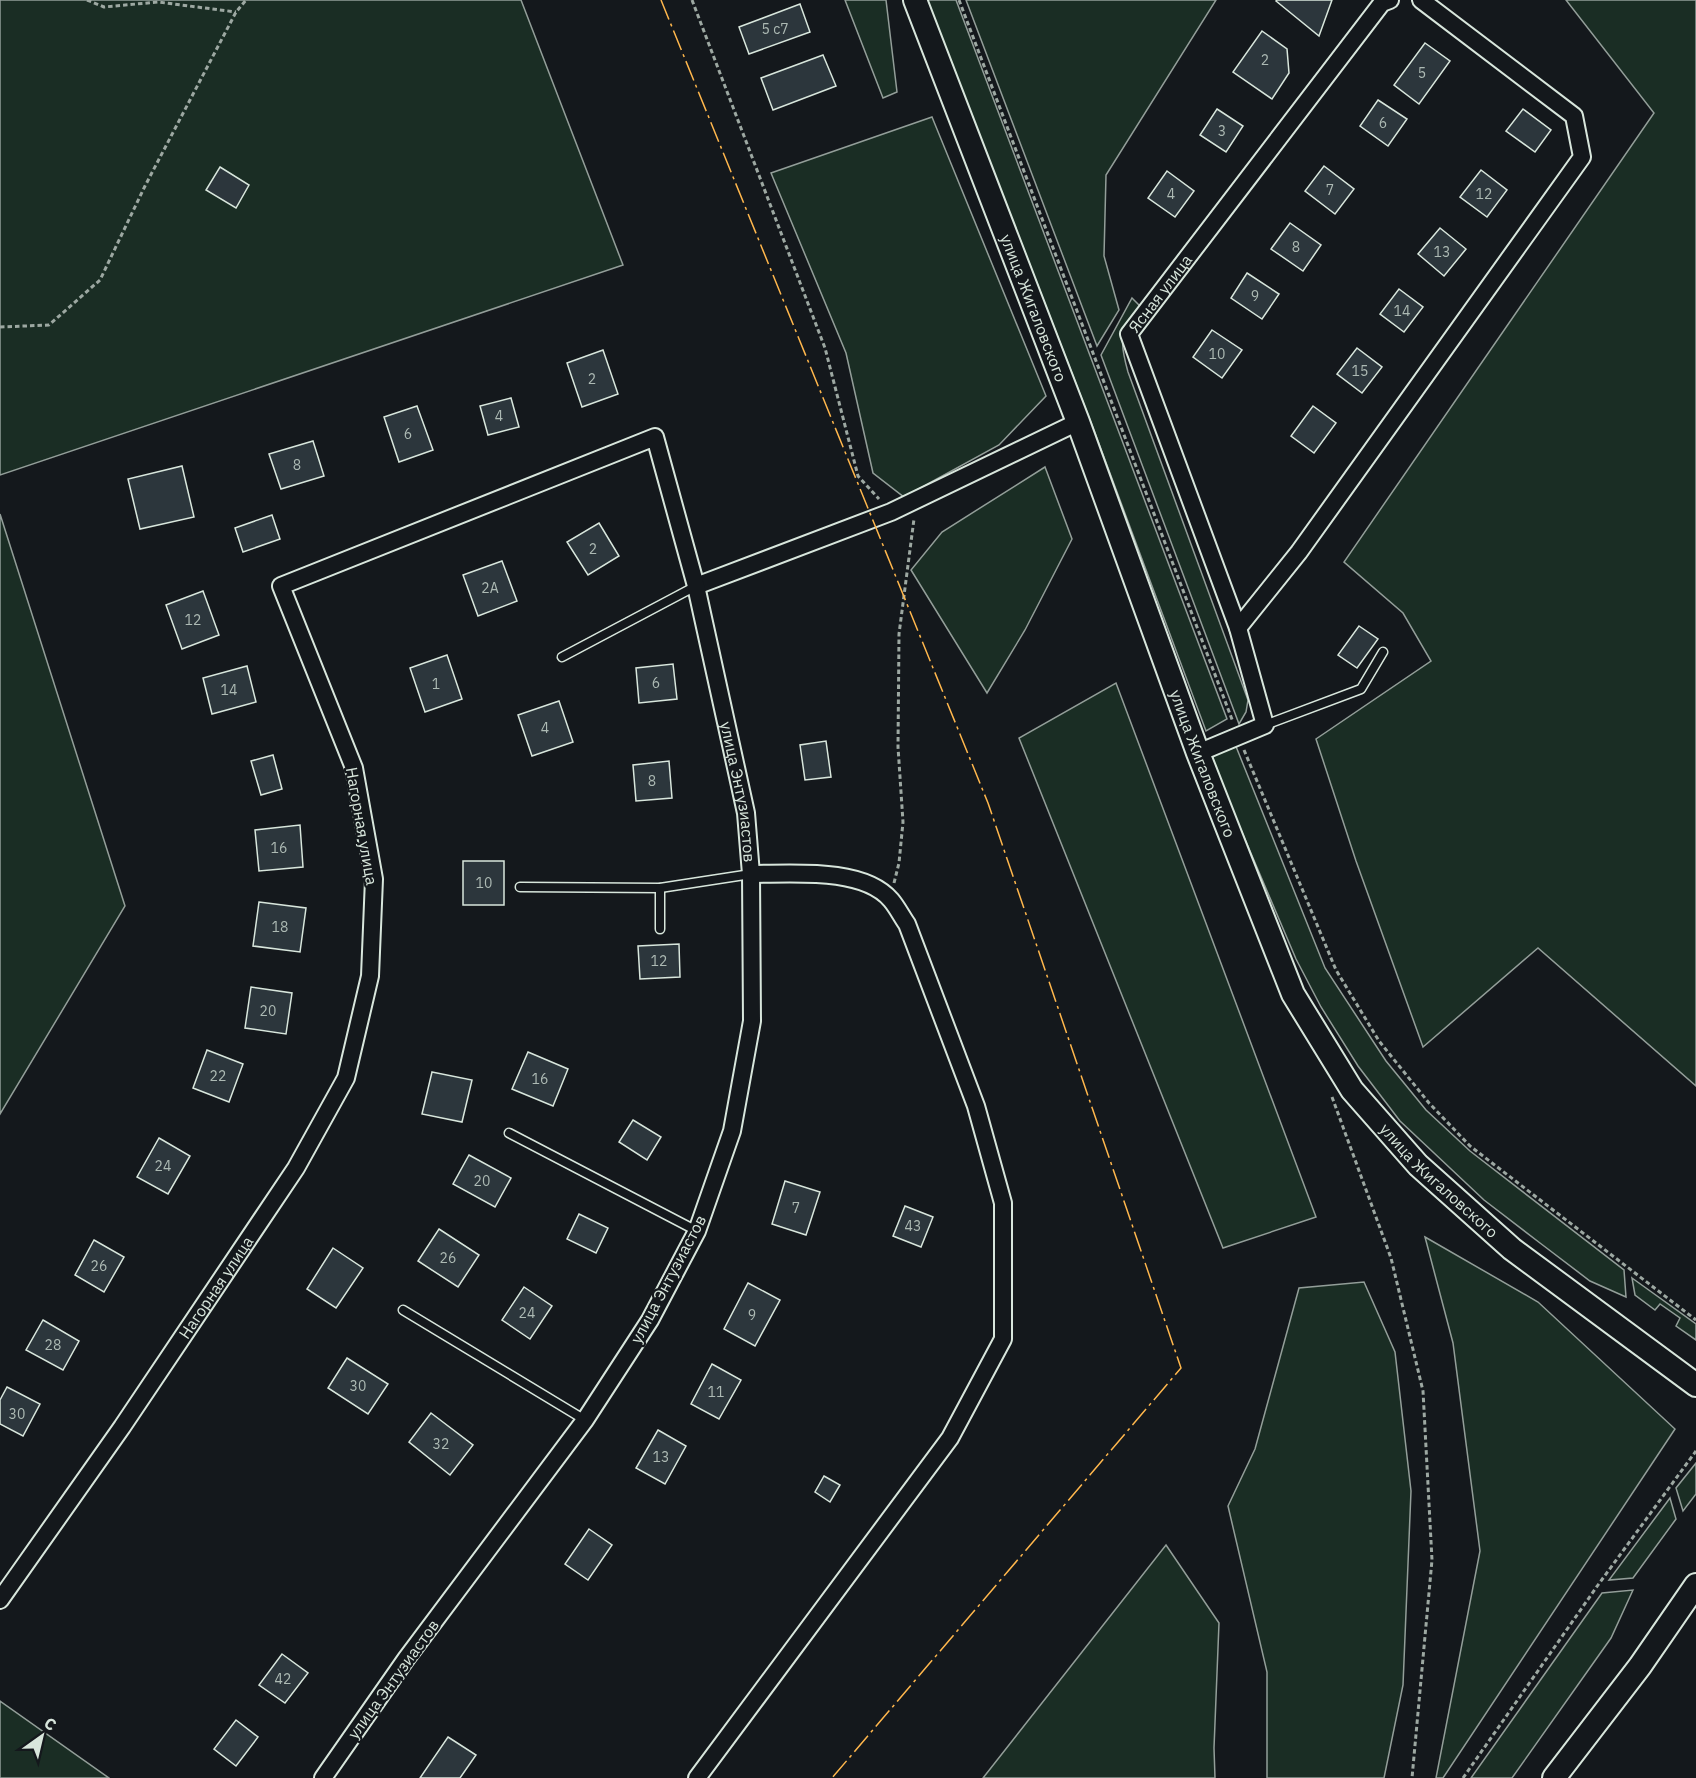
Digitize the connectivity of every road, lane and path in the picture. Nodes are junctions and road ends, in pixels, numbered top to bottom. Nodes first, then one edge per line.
1 (87, 0) edge
2 (246, 0) edge
3 (692, 0) edge
4 (915, 0) edge
5 (1421, 0) edge
6 (1386, 2) edge
7 (236, 12) junction
8 (0, 327) edge
9 (1078, 422) junction
10 (916, 500) junction
11 (891, 512) junction
12 (696, 586) junction
13 (1238, 628) junction
14 (1383, 652) dead end
15 (562, 657) dead end
16 (1265, 725) junction
17 (1198, 753) junction
18 (752, 874) junction
19 (520, 887) dead end
20 (660, 888) junction
21 (890, 899) junction
22 (660, 929) dead end
23 (1330, 1093) dead end
24 (509, 1133) dead end
25 (697, 1231) junction
26 (403, 1310) dead end
27 (1696, 1384) edge
28 (585, 1420) junction
29 (1696, 1451) edge
30 (1696, 1586) edge
31 (0, 1600) edge
32 (323, 1778) edge
33 (698, 1778) edge
34 (1412, 1778) edge
35 (1463, 1778) edge
36 (1554, 1778) edge

1 - 7 path
2 - 7 path
3 - 11 path
4 - 9 main road, улица Жигаловского
5 - 13 street
6 - 13 street, Ясная улица
7 - 8 path
9 - 10 street
9 - 17 main road, улица Жигаловского
10 - 11 street
10 - 21 path
11 - 12 street
12 - 15 lane
12 - 18 street, улица Энтузиастов
12 - 31 street, Нагорная улица
13 - 16 street, Ясная улица
14 - 16 lane
16 - 17 street
17 - 27 main road, улица Жигаловского
18 - 20 lane
18 - 21 street
18 - 25 street, улица Энтузиастов
19 - 20 lane
20 - 22 lane
21 - 33 street
23 - 34 path
24 - 25 lane
25 - 28 street, улица Энтузиастов
26 - 28 lane
28 - 32 street, улица Энтузиастов
29 - 35 path
30 - 36 main road

